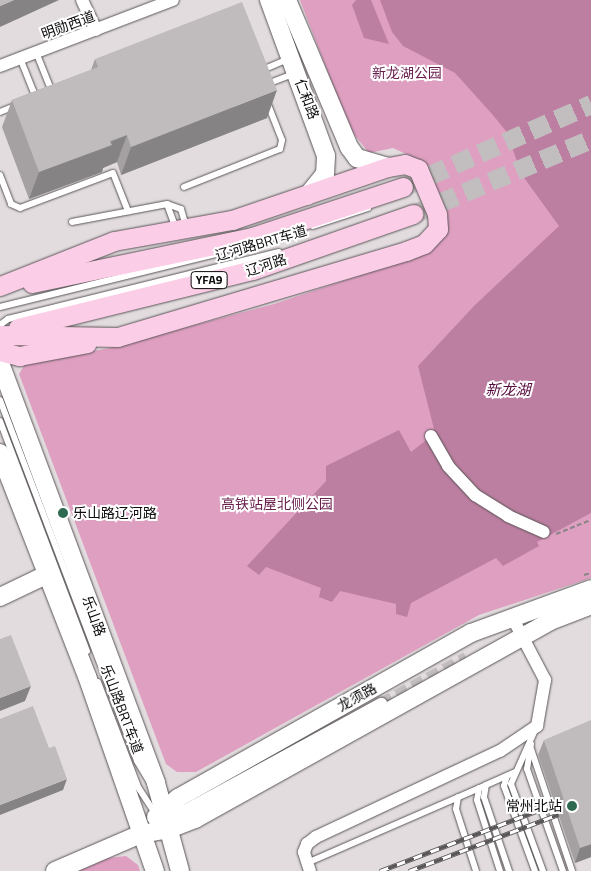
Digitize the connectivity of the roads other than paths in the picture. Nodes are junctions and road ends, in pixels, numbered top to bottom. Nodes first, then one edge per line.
1 (82, 0) edge
2 (173, 0) edge
3 (269, 0) edge
4 (287, 0) edge
5 (96, 30) junction
6 (36, 52) junction
7 (20, 58) junction
8 (253, 64) edge
9 (294, 65) junction
10 (0, 66) edge
11 (256, 72) junction
12 (261, 86) junction
13 (61, 88) edge
14 (52, 92) junction
15 (36, 98) junction
16 (0, 112) edge
17 (388, 167) junction
18 (0, 175) edge
19 (184, 187) dead end
20 (403, 187) tunnel mouth
21 (307, 196) junction
22 (167, 204) junction
23 (372, 207) dead end
24 (412, 210) joint
25 (128, 211) junction
26 (72, 222) dead end
27 (182, 229) junction
28 (0, 286) edge
29 (0, 291) edge
30 (0, 307) edge
31 (0, 325) edge
32 (0, 334) edge
33 (118, 337) junction
34 (0, 351) edge
35 (0, 363) edge
36 (0, 400) edge
37 (0, 421) edge
38 (431, 436) dead end
39 (0, 453) edge
40 (548, 533) road end
41 (48, 574) junction
42 (591, 588) edge
43 (0, 597) edge
44 (591, 605) edge
45 (512, 617) junction
46 (523, 636) junction
47 (381, 704) tunnel mouth
48 (537, 726) junction
49 (530, 746) junction
50 (515, 772) junction
51 (507, 776) junction
52 (486, 785) junction
53 (479, 788) junction
54 (458, 797) junction
55 (163, 814) junction
56 (141, 834) junction
57 (309, 867) edge
58 (56, 871) edge
59 (155, 871) edge
60 (180, 871) edge
61 (476, 871) edge
62 (500, 871) edge
63 (509, 871) edge
64 (535, 871) edge
65 (543, 871) edge
66 (563, 871) edge
67 (572, 871) edge

1 - 5 street
2 - 5 street, 明勋西道
3 - 9 street, 仁和路
4 - 17 street, 仁和路
5 - 6 street, 明勋西道
6 - 7 street, 明勋西道
6 - 14 lane
7 - 10 street, 明勋西道
7 - 15 lane
8 - 11 lane
9 - 11 lane
9 - 12 lane
9 - 21 street, 仁和路
11 - 12 lane
12 - 19 lane
13 - 14 lane
14 - 15 lane
15 - 16 lane
17 - 21 main road
17 - 33 main road
18 - 25 lane
20 - 29 main road, YFA9
21 - 27 main road
22 - 25 lane
22 - 27 lane
22 - 27 lane
23 - 30 lane, 辽河路BRT车道
24 - 31 lane, 辽河路BRT车道
24 - 32 main road, 辽河路 / YFA9
25 - 26 lane
27 - 28 main road
32 - 33 main road
33 - 34 main road
35 - 55 street, 乐山路
36 - 55 lane, 乐山路BRT车道
37 - 55 lane, 乐山路BRT车道
38 - 40 street
39 - 41 street, 乐山路
41 - 43 street
41 - 56 street, 乐山路
42 - 45 street, 龙须路
44 - 46 street, 龙须路
45 - 46 street
45 - 55 street, 龙须路
46 - 48 street
46 - 55 street, 龙须路
47 - 55 street
48 - 49 lane
48 - 50 lane
48 - 57 street
49 - 66 lane
49 - 67 lane
50 - 51 lane
50 - 65 lane
51 - 52 lane
51 - 64 lane
52 - 53 lane
52 - 63 lane
53 - 54 lane
53 - 62 lane
54 - 57 lane
54 - 61 lane
55 - 56 street, 龙须路
55 - 60 street, 乐山路
56 - 58 street, 龙须路
56 - 59 street, 乐山路

